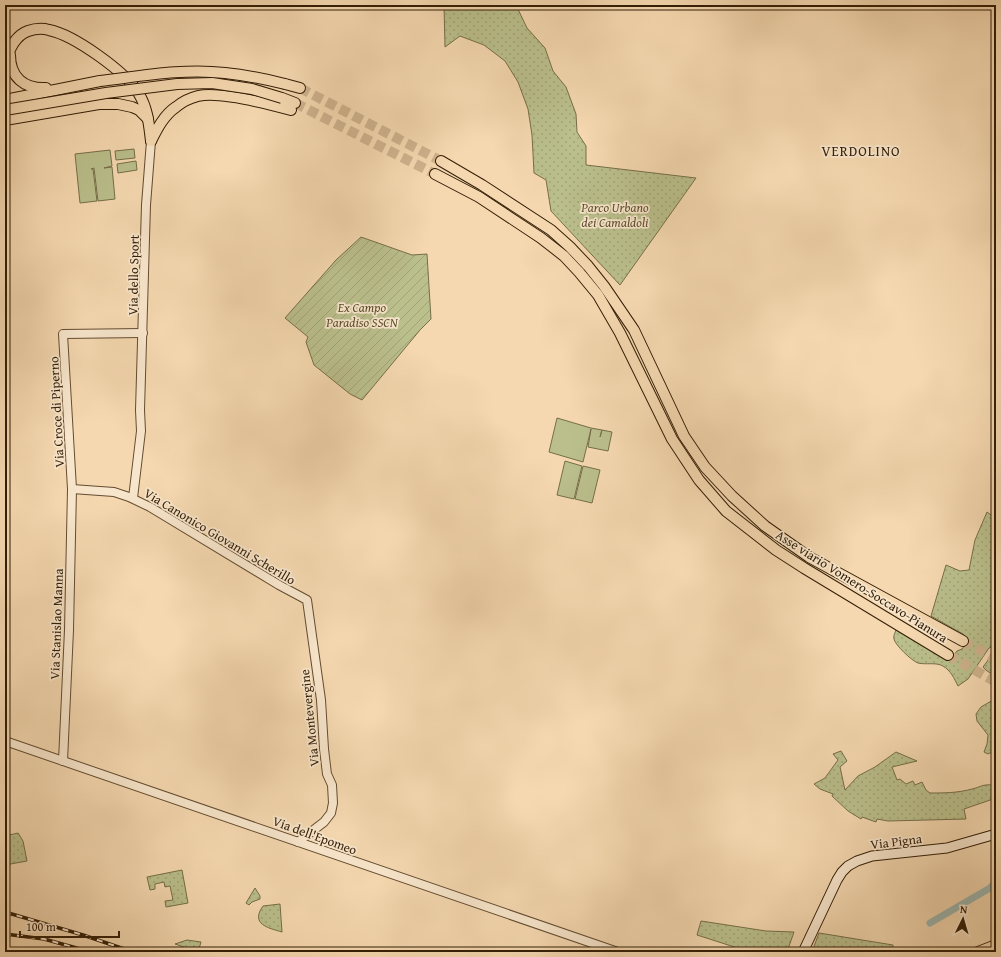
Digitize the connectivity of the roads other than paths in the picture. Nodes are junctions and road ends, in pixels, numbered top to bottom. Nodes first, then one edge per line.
1 (10, 49) junction
2 (5, 65) edge
3 (66, 87) junction
4 (300, 88) tunnel mouth
5 (5, 100) edge
6 (282, 103) junction
7 (293, 106) tunnel mouth
8 (5, 110) edge
9 (148, 119) junction
10 (5, 120) edge
11 (151, 141) junction
12 (441, 161) tunnel mouth
13 (435, 174) tunnel mouth
14 (143, 334) junction
15 (72, 489) junction
16 (133, 498) junction
17 (307, 600) joint
18 (963, 641) tunnel mouth
19 (948, 655) tunnel mouth
20 (5, 741) edge
21 (64, 761) junction
22 (996, 834) edge
23 (298, 842) junction
24 (996, 944) edge
25 (804, 948) edge
26 (618, 952) edge
27 (978, 952) edge

1 - 2 highway
1 - 3 highway
1 - 9 highway
3 - 4 highway, bridge
3 - 5 highway
6 - 7 highway
6 - 8 highway, bridge
6 - 11 highway
9 - 10 highway
9 - 11 highway
11 - 14 street, Via dello Sport
12 - 18 highway, Asse viario Vomero-Soccavo-Pianura
13 - 19 highway, Asse viario Vomero-Soccavo-Pianura
14 - 15 street, Via Croce di Piperno
14 - 16 street, Via dello Sport
15 - 16 street, Via Canonico Giovanni Scherillo
15 - 21 street, Via Stanislao Manna
16 - 17 street, Via Canonico Giovanni Scherillo
17 - 23 street, Via Montevergine
20 - 21 street, Via dell'Epomeo
21 - 23 street, Via dell'Epomeo
22 - 25 main road, Via Pigna
23 - 26 street, Via dell'Epomeo
24 - 27 highway

